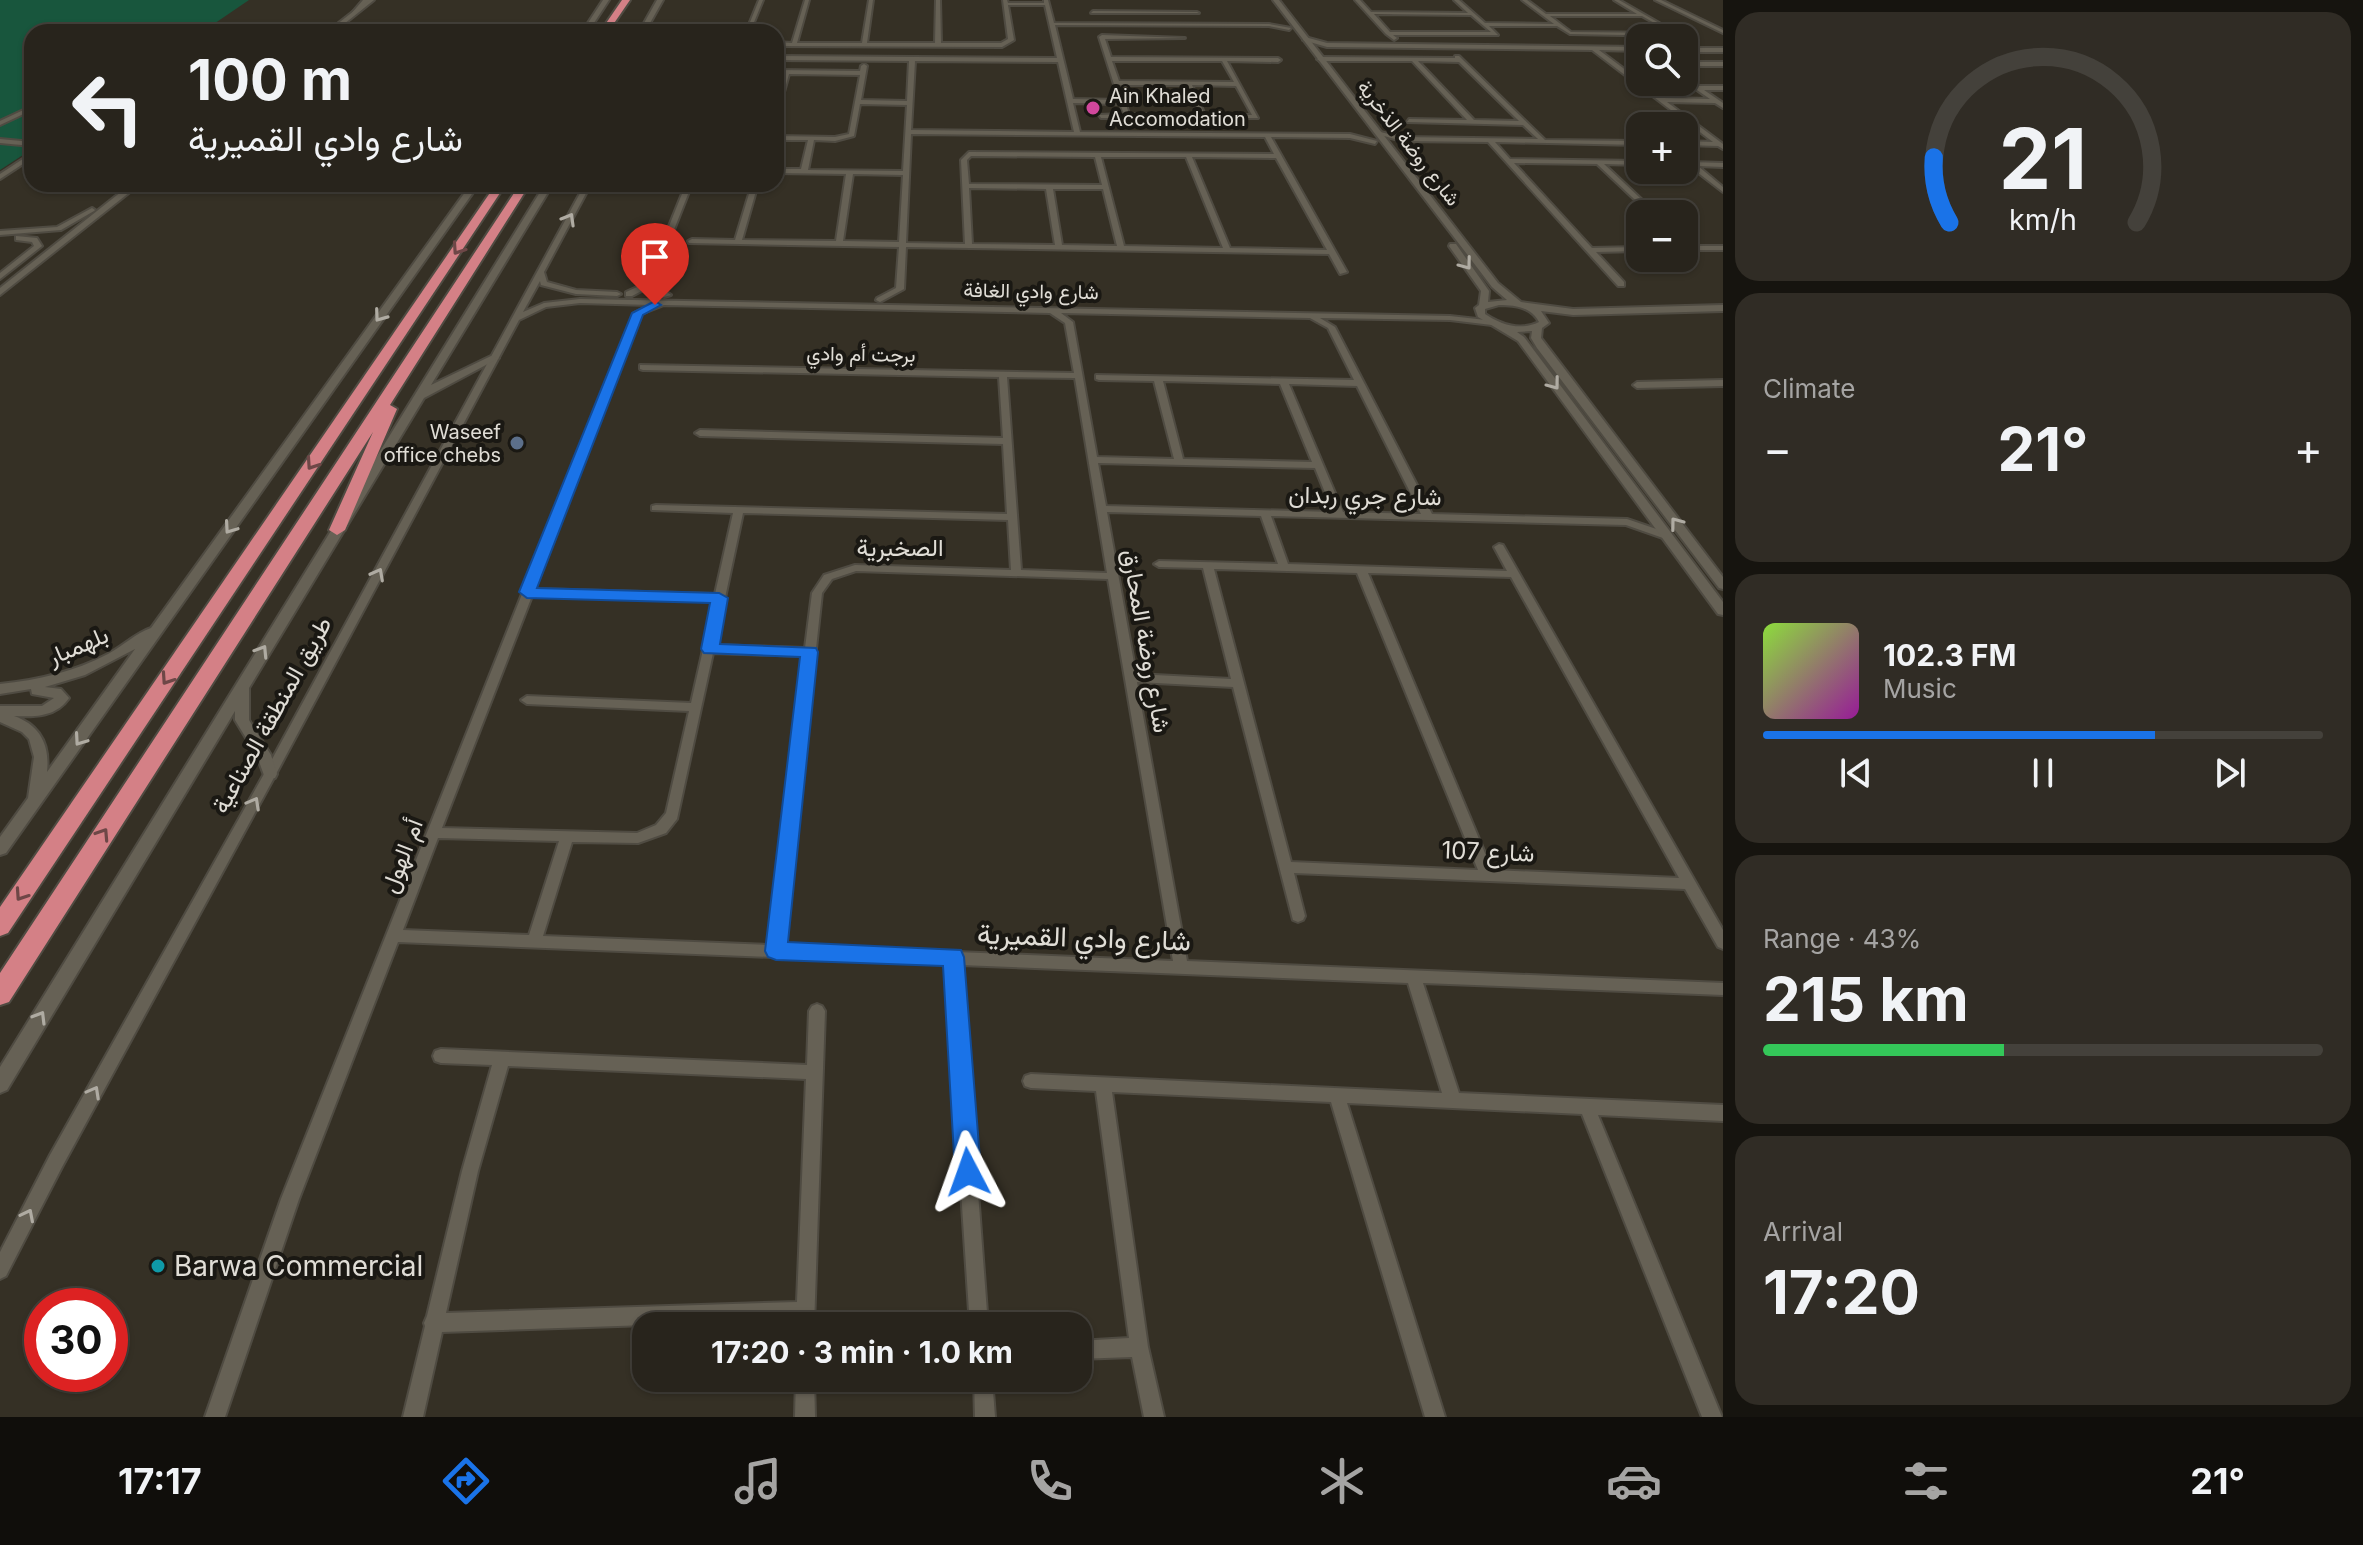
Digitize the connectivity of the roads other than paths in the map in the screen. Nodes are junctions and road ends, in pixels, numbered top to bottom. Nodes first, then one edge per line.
1 (606, 0) edge
2 (626, 0) edge
3 (660, 0) edge
4 (761, 0) edge
5 (807, 0) edge
6 (871, 0) edge
7 (938, 0) edge
8 (1088, 0) edge
9 (1191, 0) edge
10 (1268, 0) edge
11 (1276, 0) edge
12 (1357, 0) edge
13 (1456, 0) edge
14 (1524, 0) edge
15 (1616, 0) edge
16 (365, 1) edge
17 (1005, 2) edge
18 (1046, 2) edge
19 (1656, 3) edge
20 (1627, 6) junction
21 (1640, 6) dead end
22 (1093, 12) junction
23 (353, 13) joint
24 (1197, 13) junction
25 (1370, 13) junction
26 (1472, 14) junction
27 (1543, 15) junction
28 (1645, 15) junction
29 (1283, 20) junction
30 (332, 24) edge
31 (340, 24) edge
32 (590, 24) edge
33 (610, 24) edge
34 (646, 24) edge
35 (751, 24) edge
36 (1052, 24) junction
37 (1097, 24) junction
38 (1176, 24) junction
39 (1204, 24) junction
40 (1483, 24) junction
41 (1269, 25) junction
42 (1555, 25) junction
43 (1289, 29) junction
44 (1723, 32) edge
45 (1388, 33) junction
46 (1496, 34) junction
47 (1622, 35) junction
48 (1182, 38) junction
49 (1626, 38) edge
50 (1305, 39) junction
51 (784, 44) edge
52 (794, 44) junction
53 (831, 44) junction
54 (864, 44) junction
55 (938, 45) junction
56 (975, 45) junction
57 (1327, 45) junction
58 (1343, 45) junction
59 (1401, 46) junction
60 (1446, 46) junction
61 (1511, 47) junction
62 (1593, 48) junction
63 (1312, 49) junction
64 (1626, 49) edge
65 (1698, 50) edge
66 (1722, 51) edge
67 (784, 58) edge
68 (828, 58) junction
69 (912, 59) junction
70 (976, 59) junction
71 (1108, 59) junction
72 (1193, 59) junction
73 (1320, 59) junction
74 (1338, 59) junction
75 (1060, 60) junction
76 (1224, 60) junction
77 (1278, 60) dead end
78 (1414, 60) junction
79 (1460, 60) junction
80 (1698, 64) edge
81 (1723, 64) edge
82 (787, 72) joint
83 (784, 82) edge
84 (1117, 83) junction
85 (1188, 83) junction
86 (1237, 84) junction
87 (1698, 88) edge
88 (1723, 88) edge
89 (1698, 89) edge
90 (1662, 100) junction
91 (1069, 101) junction
92 (1716, 101) junction
93 (859, 102) junction
94 (1123, 102) junction
95 (910, 103) junction
96 (1723, 106) edge
97 (24, 113) edge
98 (1101, 116) dead end
99 (1127, 116) junction
100 (1203, 117) junction
101 (1409, 121) dead end
102 (1472, 122) junction
103 (1525, 123) junction
104 (0, 125) edge
105 (1368, 131) junction
106 (909, 132) junction
107 (1012, 133) junction
108 (1078, 134) junction
109 (1267, 136) junction
110 (1350, 136) junction
111 (784, 138) edge
112 (1378, 138) junction
113 (811, 139) junction
114 (1402, 139) junction
115 (0, 140) edge
116 (1490, 141) junction
117 (24, 142) edge
118 (1544, 142) junction
119 (1626, 143) edge
120 (1698, 144) edge
121 (1721, 145) edge
122 (1389, 146) junction
123 (1015, 153) junction
124 (1097, 154) junction
125 (1188, 155) junction
126 (1278, 156) junction
127 (24, 160) edge
128 (1509, 161) junction
129 (1599, 163) junction
130 (1626, 163) edge
131 (1698, 164) edge
132 (1723, 165) edge
133 (784, 171) edge
134 (804, 171) junction
135 (1698, 171) edge
136 (850, 172) junction
137 (907, 173) junction
138 (0, 177) edge
139 (965, 186) junction
140 (1049, 187) junction
141 (1106, 187) junction
142 (1723, 190) edge
143 (115, 192) edge
144 (126, 192) edge
145 (469, 192) edge
146 (496, 192) edge
147 (520, 192) edge
148 (544, 192) edge
149 (584, 192) edge
150 (686, 192) edge
151 (753, 192) edge
152 (1639, 200) edge
153 (92, 210) junction
154 (0, 235) edge
155 (692, 241) dead end
156 (738, 242) junction
157 (839, 243) junction
158 (902, 245) junction
159 (969, 246) junction
160 (1059, 247) junction
161 (1698, 247) edge
162 (1723, 248) edge
163 (1121, 249) junction
164 (1626, 249) edge
165 (1227, 250) junction
166 (1590, 250) junction
167 (1332, 252) junction
168 (540, 270) junction
169 (1343, 272) dead end
170 (0, 279) edge
171 (649, 284) junction
172 (1621, 284) dead end
173 (900, 289) junction
174 (0, 292) edge
175 (576, 292) junction
176 (628, 298) junction
177 (665, 299) junction
178 (880, 300) junction
179 (920, 301) junction
180 (570, 302) junction
181 (1522, 305) junction
182 (1482, 306) junction
183 (1046, 309) junction
184 (1086, 310) junction
185 (1723, 311) edge
186 (638, 313) junction
187 (1302, 314) junction
188 (1344, 316) junction
189 (514, 320) junction
190 (1069, 322) junction
191 (1497, 324) junction
192 (1540, 325) junction
193 (1331, 327) junction
194 (494, 358) junction
195 (643, 367) dead end
196 (403, 371) junction
197 (1003, 375) junction
198 (1079, 376) junction
199 (1099, 377) dead end
200 (1158, 379) junction
201 (1284, 382) junction
202 (1359, 383) junction
203 (1637, 385) dead end
204 (1721, 385) edge
205 (415, 403) junction
206 (700, 433) dead end
207 (1007, 441) junction
208 (1093, 460) junction
209 (1179, 462) junction
210 (1317, 465) junction
211 (1647, 507) junction
212 (656, 508) dead end
213 (1102, 509) junction
214 (739, 510) junction
215 (1265, 513) junction
216 (1339, 515) junction
217 (1012, 517) junction
218 (1428, 517) junction
219 (1627, 522) junction
220 (337, 530) junction
221 (1667, 536) junction
222 (1499, 547) dead end
223 (1159, 564) dead end
224 (1208, 566) junction
225 (1284, 567) junction
226 (1361, 570) junction
227 (1016, 572) junction
228 (1515, 574) junction
229 (1113, 576) junction
230 (1723, 585) edge
231 (527, 592) junction
232 (719, 598) junction
233 (1723, 611) edge
234 (164, 622) junction
235 (710, 649) junction
236 (810, 652) junction
237 (1130, 678) junction
238 (242, 682) junction
239 (1237, 683) junction
240 (0, 689) edge
241 (527, 700) dead end
242 (696, 707) junction
243 (0, 711) edge
244 (0, 717) edge
245 (270, 774) junction
246 (29, 811) junction
247 (434, 833) junction
248 (567, 837) junction
249 (0, 849) edge
250 (1285, 867) junction
251 (1487, 874) junction
252 (1690, 884) junction
253 (1298, 916) dead end
254 (0, 926) edge
255 (394, 936) junction
256 (534, 941) junction
257 (1723, 943) edge
258 (776, 951) junction
259 (953, 957) junction
260 (1181, 967) junction
261 (1414, 978) junction
262 (1723, 989) edge
263 (0, 994) edge
264 (817, 1011) dead end
265 (441, 1056) dead end
266 (502, 1059) junction
267 (813, 1072) junction
268 (1031, 1081) dead end
269 (0, 1084) edge
270 (1103, 1086) junction
271 (1337, 1096) junction
272 (1453, 1101) junction
273 (1587, 1107) junction
274 (1723, 1113) edge
275 (0, 1270) edge
276 (805, 1312) edge
277 (978, 1312) edge
278 (632, 1321) edge
279 (433, 1323) junction
280 (1139, 1347) junction
281 (1092, 1349) edge
282 (805, 1392) edge
283 (984, 1392) edge
284 (215, 1417) edge
285 (413, 1417) edge
286 (805, 1417) edge
287 (985, 1417) edge
288 (1154, 1417) edge
289 (1435, 1417) edge
290 (1712, 1417) edge

1 - 32 street
2 - 33 highway
3 - 34 street
4 - 35 street
5 - 52 street
6 - 54 street
7 - 55 street
8 - 22 street
9 - 24 street
10 - 29 street, شارع روضة الذخرية
11 - 50 street, شارع روضة الذخرية
12 - 25 street
13 - 26 street
14 - 27 street
15 - 20 street
16 - 23 main road
16 - 30 street
17 - 18 street
17 - 56 street
18 - 36 street
19 - 44 street
20 - 21 street
20 - 28 street
22 - 24 street
22 - 37 street
23 - 31 street
24 - 39 street
25 - 26 street
25 - 45 street
26 - 40 street
27 - 28 street
27 - 42 street
28 - 47 street
29 - 41 street
29 - 43 street, شارع روضة الذخرية
36 - 37 street
36 - 75 street
37 - 38 street
38 - 39 street
38 - 48 street
39 - 41 street
40 - 42 street
40 - 46 street
41 - 43 street
42 - 47 street
43 - 105 street, شارع روضة الذخرية
45 - 46 street
45 - 59 street
46 - 61 street
47 - 49 street
48 - 71 street
48 - 72 street
50 - 57 street
50 - 63 street, شارع روضة الذخرية
51 - 52 street
52 - 53 street
53 - 54 street
53 - 68 street
54 - 55 street
55 - 56 street
56 - 70 street
57 - 58 street
57 - 63 street
58 - 59 street
58 - 74 street
59 - 60 street
60 - 61 street
60 - 79 street
61 - 62 street
62 - 64 street
62 - 90 street
63 - 73 street, شارع روضة الذخرية
65 - 66 street
67 - 68 street
68 - 69 street
69 - 70 street
69 - 95 street
70 - 75 street
71 - 72 street
71 - 84 street
72 - 76 street
73 - 74 street
73 - 112 street, شارع روضة الذخرية
74 - 78 street
75 - 91 street
76 - 77 street
76 - 86 street
78 - 79 street
78 - 102 street
79 - 103 street
80 - 81 street
82 - 83 street
82 - 93 street
84 - 85 street
84 - 94 street
85 - 86 street
85 - 100 street
86 - 100 street
87 - 88 street
89 - 92 street
90 - 92 street
90 - 121 street
91 - 94 street
91 - 108 street
92 - 96 street
93 - 95 street
93 - 113 street
94 - 99 street
95 - 106 street
97 - 104 street
98 - 99 street
99 - 100 street
101 - 102 street
102 - 103 street
103 - 118 street
105 - 110 street
105 - 112 street, شارع روضة الذخرية
106 - 107 street
106 - 137 street
107 - 108 street
107 - 123 street
108 - 109 street
109 - 110 street
109 - 126 street
110 - 112 street
111 - 113 street
112 - 114 street
112 - 122 street, شارع روضة الذخرية
112 -> 182 street, شارع روضة الذخرية
113 - 134 street
114 - 116 street
114 - 122 street
115 - 117 street
116 - 118 street
116 - 128 street
118 - 119 street
120 - 121 street
122 - 181 street, شارع روضة الذخرية
123 - 124 street
123 - 139 street
124 - 125 street
124 - 141 street
125 - 126 street
125 - 165 street
126 - 167 street
127 - 138 street
128 - 129 street
128 - 166 street
129 - 130 street
129 - 152 street
131 - 132 street
133 - 134 street
134 - 136 street
135 - 142 street
136 - 137 street
136 - 157 street
137 - 158 street
139 - 140 street
139 - 159 street
140 - 141 street
140 - 160 street
141 - 163 street
143 - 153 street
144 - 174 street
145 -> 234 street
146 -> 254 highway
147 - 196 highway
148 - 205 street, طريق المنطقة الصناعية
168 -> 149 street, طريق المنطقة الصناعية
150 - 171 street
151 - 156 street
153 - 154 street
153 - 170 street
154 - 170 street
155 - 156 street
156 - 157 street
157 - 158 street
158 - 159 street
158 - 173 street
159 - 160 street
160 - 163 street
161 - 162 street
163 - 165 street
164 - 166 street
165 - 167 street
166 - 172 street
167 - 169 street
168 - 175 street, شارع وادي الغافة
168 - 189 street, طريق المنطقة الصناعية
171 - 176 street
171 - 177 street
173 - 178 street
173 - 179 street
175 - 176 street, شارع وادي الغافة
175 - 180 street
176 - 177 street, شارع وادي الغافة
176 - 180 street, شارع وادي الغافة
176 - 186 street
177 - 178 street, شارع وادي الغافة
177 - 183 street, شارع وادي الغافة
177 - 186 street
178 - 179 street, شارع وادي الغافة
179 - 182 street, شارع وادي الغافة
180 - 189 street, شارع وادي الغافة
181 - 182 street
181 - 185 street
181 - 192 street, شارع روضة الذخرية
182 - 191 street, شارع روضة الذخرية
183 - 184 street, شارع وادي الغافة
183 - 190 street
184 - 187 street, شارع وادي الغافة
184 - 190 street
185 - 192 street
186 - 231 street, أم الهول
187 - 188 street, شارع وادي الغافة
187 - 193 street
188 - 191 street, شارع وادي الغافة
188 - 193 street
189 - 194 street, طريق المنطقة الصناعية
190 - 198 street, شارع روضة المحارق
191 - 192 street
191 -> 211 street
230 -> 192 street
193 - 202 street
194 - 205 street
245 -> 194 street, طريق المنطقة الصناعية
195 - 197 street, برجت أم وادي
196 - 220 highway
263 -> 196 highway
197 - 198 street, برجت أم وادي
197 - 207 street
198 - 208 street, شارع روضة المحارق
199 - 200 street
200 - 201 street
200 - 209 street
201 - 202 street
201 - 210 street
202 - 218 street
203 - 204 street
205 - 220 street, طريق المنطقة الصناعية
206 - 207 street
207 - 217 street
208 - 209 street
208 - 213 street, شارع روضة المحارق
209 - 210 street
210 - 216 street
211 - 219 street
211 - 221 street
212 - 214 street
213 - 215 street, شارع جري ربدان
213 - 229 street, شارع روضة المحارق
214 - 217 street
214 - 232 street
215 - 216 street, شارع جري ربدان
215 - 225 street
216 - 218 street, شارع جري ربدان
217 - 227 street
218 - 219 street, شارع جري ربدان
219 - 221 street, شارع جري ربدان
238 -> 220 street, طريق المنطقة الصناعية
221 - 233 street
222 - 228 street
223 - 224 street
224 - 225 street
224 - 239 street
225 - 226 street
226 - 228 street
226 - 251 street
227 - 229 street, الصخبرية
227 - 236 street, الصخبرية
228 - 252 street
229 - 237 street, شارع روضة المحارق
231 - 232 street
231 - 247 street, أم الهول
232 - 235 street
234 - 240 street, بلهمبار
234 -> 246 street
235 - 236 street
235 - 242 street
236 - 258 street, الصخبرية
237 - 239 street
237 - 260 street, شارع روضة المحارق
238 - 245 street
269 -> 238 street, طريق المنطقة الصناعية
239 - 250 street
240 - 243 street
241 - 242 street
242 - 248 street
244 - 246 street
275 -> 245 street, طريق المنطقة الصناعية
246 - 249 street
247 - 248 street
247 - 255 street, أم الهول
248 - 256 street
250 - 251 street, شارع 107
250 - 253 street
251 - 252 street, شارع 107
252 - 257 street
255 - 256 street, شارع وادي القميرية
255 - 284 street, أم الهول
256 - 258 street, شارع وادي القميرية
258 - 259 street, شارع وادي القميرية
259 - 260 street, شارع وادي القميرية
259 - 277 street
260 - 261 street, شارع وادي القميرية
261 - 262 street, شارع وادي القميرية
261 - 272 street
264 - 267 street
265 - 266 street
266 - 267 street
266 - 279 street
267 - 276 street
268 - 270 street
270 - 271 street
270 - 280 street
271 - 272 street
271 - 289 street
272 - 273 street
273 - 274 street
273 - 290 street
278 - 279 street
279 - 285 street
280 - 281 street
280 - 288 street
282 - 286 street
283 - 287 street

